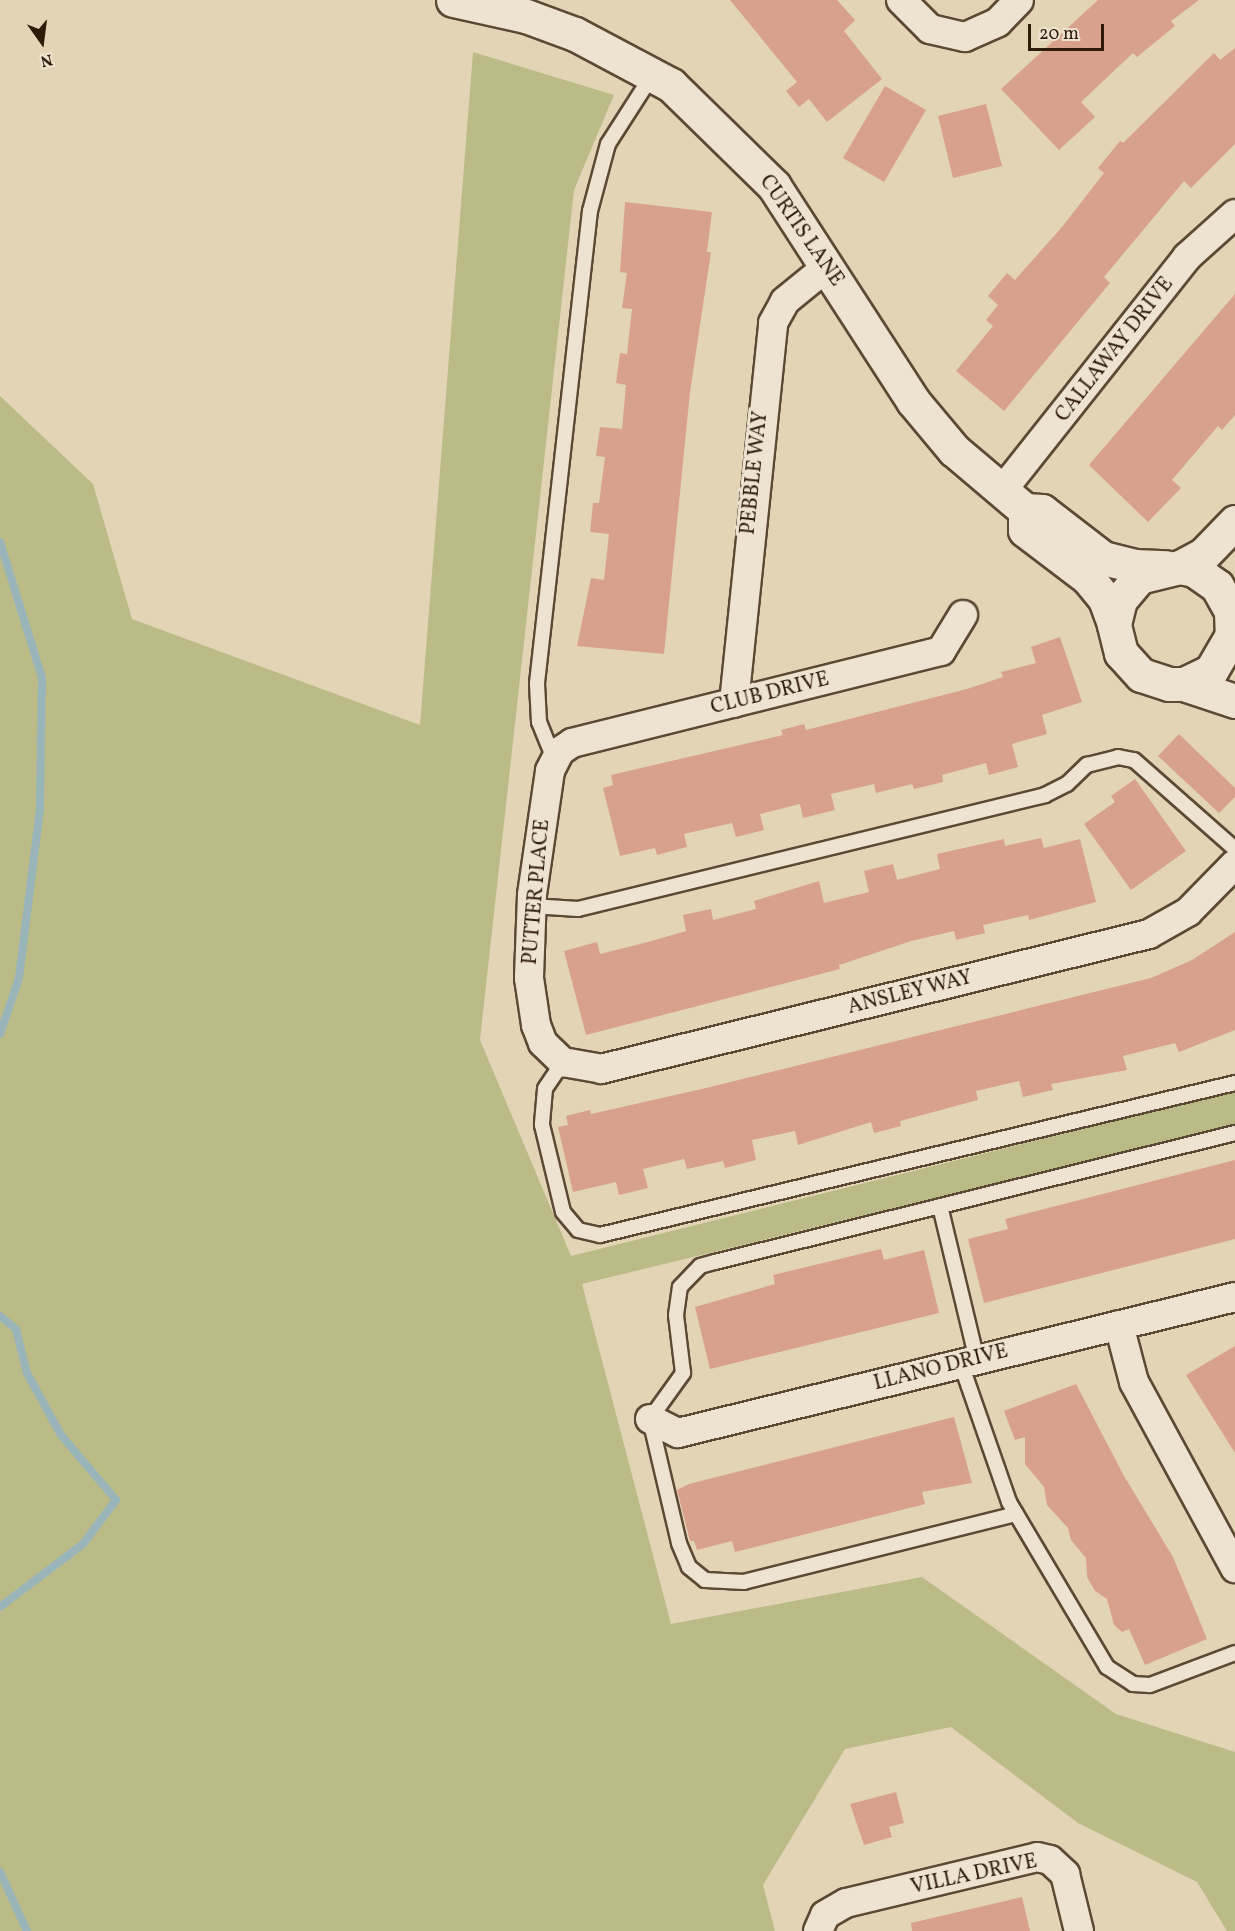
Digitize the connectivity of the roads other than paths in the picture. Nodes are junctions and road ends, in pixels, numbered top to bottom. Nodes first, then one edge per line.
1 (453, 0) edge
2 (901, 0) edge
3 (1019, 0) edge
4 (486, 4) edge
5 (653, 74) junction
6 (1235, 214) edge
7 (828, 266) junction
8 (1013, 501) junction
9 (1235, 522) edge
10 (1173, 567) junction
11 (963, 615) dead end
12 (1233, 615) edge
13 (1114, 624) junction
14 (1184, 684) junction
15 (1235, 701) edge
16 (734, 703) junction
17 (557, 755) junction
18 (1235, 849) edge
19 (1235, 864) edge
20 (532, 906) junction
21 (563, 1062) junction
22 (1235, 1083) edge
23 (1235, 1133) edge
24 (940, 1206) junction
25 (1235, 1297) edge
26 (1119, 1325) junction
27 (969, 1362) junction
28 (650, 1419) junction
29 (1016, 1514) junction
30 (1235, 1568) edge
31 (1235, 1653) edge
32 (821, 1924) edge
33 (1079, 1931) edge

1 - 4 street, CURTIS LANE
2 - 3 street
4 - 5 street, CURTIS LANE
5 - 7 street, CURTIS LANE
5 - 17 lane
6 - 8 street, CALLAWAY DRIVE
7 - 8 street, CURTIS LANE
7 - 16 street, PEBBLE WAY
8 - 10 street, CURTIS LANE
8 - 13 street
9 - 10 street
10 - 12 street
10 - 13 street
11 - 16 street, CLUB DRIVE
12 - 14 street
13 - 14 street
14 - 15 street
16 - 17 street, CLUB DRIVE
17 - 20 street, PUTTER PLACE
18 - 20 lane
19 - 21 street, ANSLEY WAY
20 - 21 street, PUTTER PLACE
21 - 22 lane
23 - 24 lane
24 - 27 lane
24 - 28 lane
25 - 26 street, LLANO DRIVE
26 - 27 street, LLANO DRIVE
26 - 30 street
27 - 28 street, LLANO DRIVE
27 - 29 lane
28 - 29 lane
29 - 31 lane
32 - 33 street, VILLA DRIVE

